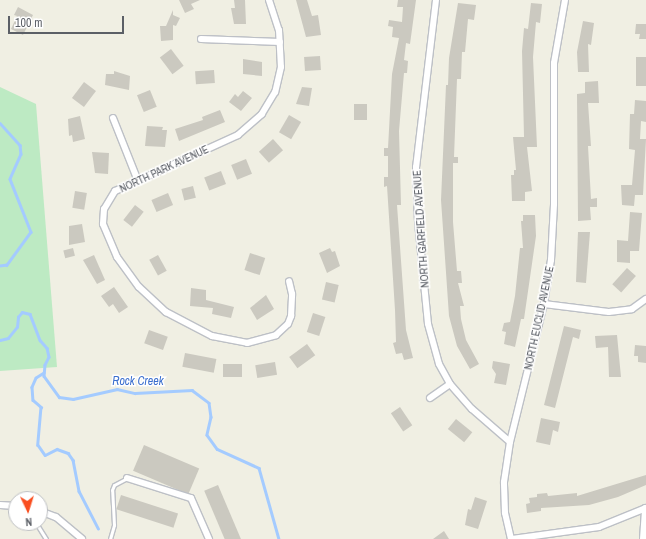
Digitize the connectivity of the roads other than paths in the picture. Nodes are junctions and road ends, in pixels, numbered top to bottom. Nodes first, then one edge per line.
1 (269, 0) edge
2 (436, 0) edge
3 (565, 0) edge
4 (201, 39) dead end
5 (280, 42) junction
6 (112, 118) dead end
7 (138, 181) junction
8 (290, 281) dead end
9 (646, 300) edge
10 (544, 304) junction
11 (450, 384) junction
12 (430, 398) dead end
13 (510, 442) junction
14 (127, 478) joint
15 (645, 508) edge
16 (48, 514) edge
17 (82, 539) edge
18 (110, 539) edge
19 (209, 539) edge
20 (511, 539) edge
21 (643, 539) edge

1 - 5 street, NORTH PARK AVENUE
2 - 11 street, NORTH GARFIELD AVENUE
3 - 10 street, NORTH EUCLID AVENUE
4 - 5 street
5 - 7 street, NORTH PARK AVENUE
6 - 7 street
7 - 8 street, NORTH PARK AVENUE
9 - 10 street
10 - 13 street, NORTH EUCLID AVENUE
11 - 12 street
11 - 13 street, NORTH GARFIELD AVENUE
13 - 20 street, NORTH EUCLID AVENUE
14 - 18 lane
14 - 19 street
15 - 20 street
15 - 21 street
16 - 17 street

